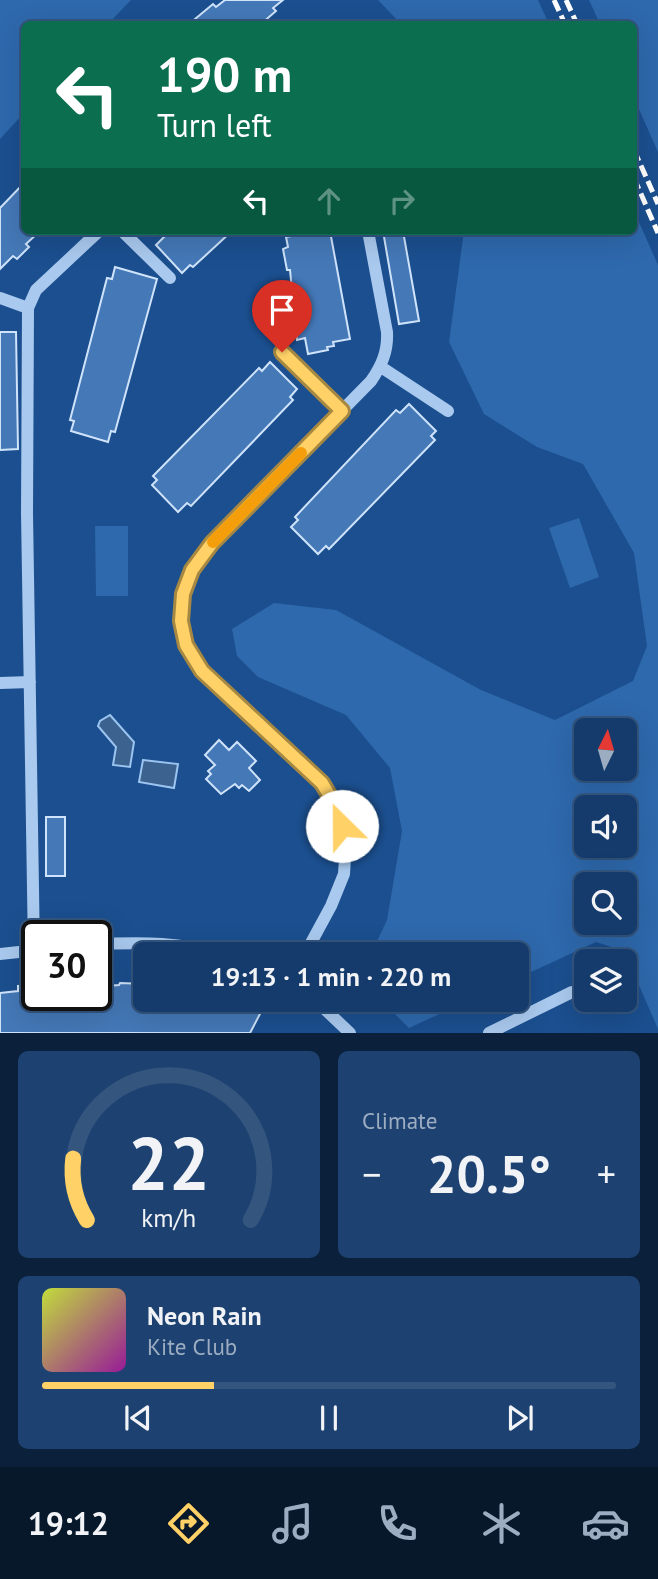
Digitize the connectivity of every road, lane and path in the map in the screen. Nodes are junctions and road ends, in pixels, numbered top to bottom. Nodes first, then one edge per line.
1 (95, 235) edge
2 (126, 235) edge
3 (369, 235) edge
4 (170, 278) dead end
5 (0, 298) edge
6 (28, 308) junction
7 (282, 352) dead end
8 (381, 367) junction
9 (342, 411) junction
10 (448, 411) dead end
11 (30, 682) junction
12 (0, 683) edge
13 (34, 920) edge
14 (311, 942) edge
15 (112, 943) edge
16 (133, 943) edge
17 (21, 952) edge
18 (0, 954) edge
19 (572, 992) dead end
20 (328, 1012) edge
21 (350, 1033) edge
22 (489, 1033) edge

1 - 6 street
2 - 4 street
3 - 8 street
5 - 6 street
6 - 11 street
7 - 9 street
8 - 9 street
8 - 10 street
9 - 14 street
11 - 12 street
11 - 13 street
15 - 16 street
17 - 18 street
19 - 22 street
20 - 21 street

